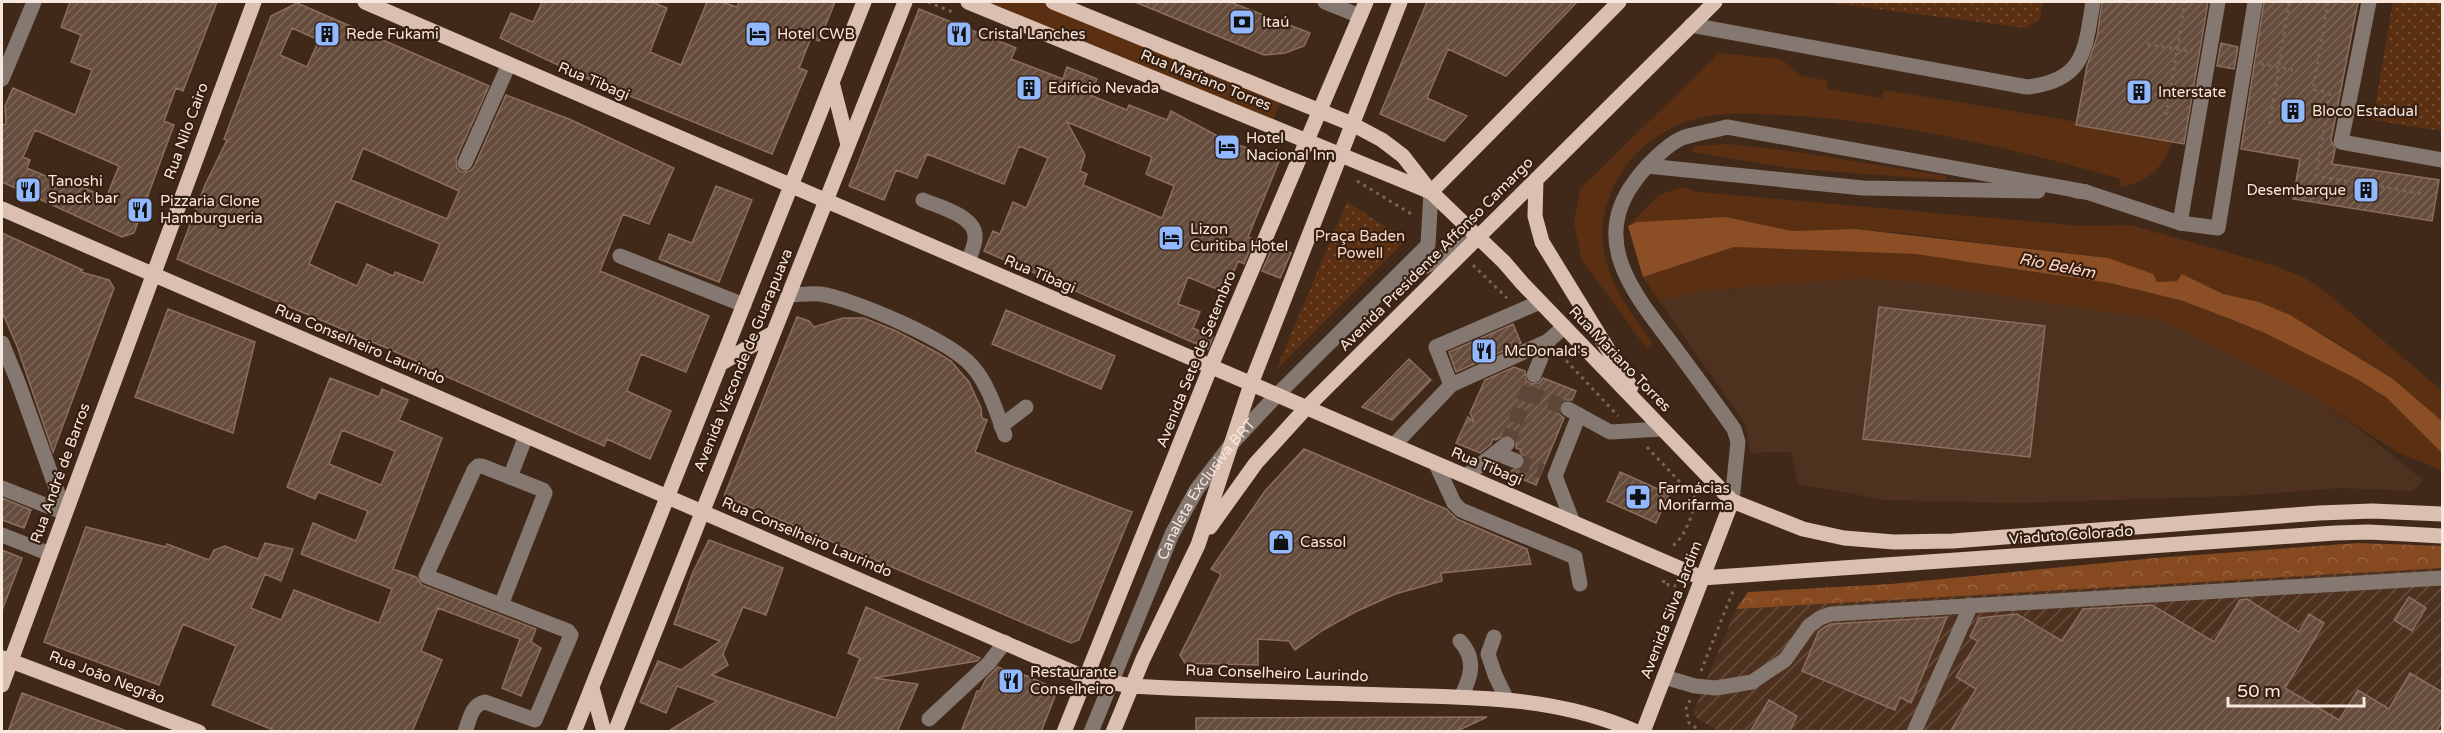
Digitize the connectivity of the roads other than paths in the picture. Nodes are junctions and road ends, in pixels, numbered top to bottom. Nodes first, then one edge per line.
1 (34, 2) edge
2 (254, 2) edge
3 (365, 2) edge
4 (864, 2) edge
5 (904, 2) edge
6 (968, 2) edge
7 (1053, 2) edge
8 (1325, 2) edge
9 (1366, 2) edge
10 (1400, 2) edge
11 (1618, 2) edge
12 (1715, 2) edge
13 (2093, 2) edge
14 (2218, 2) edge
15 (2255, 2) edge
16 (2369, 2) edge
17 (1360, 16) junction
18 (1691, 25) junction
19 (509, 64) junction
20 (2, 79) edge
21 (832, 82) junction
22 (1319, 111) junction
23 (1352, 124) junction
24 (848, 145) junction
25 (1304, 148) junction
26 (1340, 154) junction
27 (2442, 160) edge
28 (465, 164) dead end
29 (1647, 166) junction
30 (1536, 180) junction
31 (791, 186) junction
32 (1431, 192) junction
33 (2086, 192) junction
34 (826, 200) junction
35 (923, 200) dead end
36 (2, 209) edge
37 (2180, 223) junction
38 (1479, 237) junction
39 (620, 256) dead end
40 (968, 262) junction
41 (152, 274) junction
42 (1383, 289) junction
43 (788, 295) junction
44 (1540, 302) junction
45 (744, 305) junction
46 (1564, 327) junction
47 (773, 333) junction
48 (1548, 341) junction
49 (2, 343) edge
50 (720, 364) junction
51 (1211, 366) junction
52 (1534, 375) tunnel mouth
53 (1251, 384) junction
54 (1451, 385) junction
55 (1277, 395) junction
56 (1026, 407) dead end
57 (1306, 408) junction
58 (1650, 416) junction
59 (1662, 429) junction
60 (526, 436) junction
61 (1233, 442) junction
62 (1394, 445) junction
63 (1516, 461) tunnel mouth
64 (1436, 464) junction
65 (1466, 476) junction
66 (510, 477) junction
67 (2, 488) edge
68 (668, 497) junction
69 (1732, 501) junction
70 (702, 512) junction
71 (65, 513) junction
72 (2442, 514) edge
73 (1573, 523) junction
74 (2, 535) edge
75 (2442, 536) edge
76 (1198, 545) junction
77 (50, 554) junction
78 (2442, 578) edge
79 (1702, 579) junction
80 (1580, 584) dead end
81 (1971, 604) junction
82 (501, 605) junction
83 (1494, 636) dead end
84 (1460, 641) dead end
85 (1005, 642) junction
86 (6, 659) edge
87 (1664, 676) junction
88 (1086, 678) junction
89 (1111, 682) junction
90 (2, 685) edge
91 (1132, 686) junction
92 (592, 688) junction
93 (1461, 697) junction
94 (1507, 700) junction
95 (929, 719) dead end
96 (533, 726) edge
97 (192, 730) edge
98 (465, 732) edge
99 (574, 732) edge
100 (604, 732) edge
101 (615, 732) edge
102 (1064, 732) edge
103 (1091, 732) edge
104 (1113, 732) edge
105 (1637, 732) edge
106 (1643, 732) edge
107 (1914, 732) edge

1 - 20 street
2 - 41 main road, Rua Nilo Cairo
3 - 19 main road, Rua Tibagi
4 - 21 main road, Avenida Visconde de Guarapuava
5 - 24 main road, Avenida Visconde de Guarapuava
6 - 25 main road, Rua Mariano Torres
7 - 22 main road, Rua Mariano Torres
8 - 17 street
9 - 17 main road, Avenida Sete de Setembro
10 - 23 main road
11 - 32 main road
12 - 18 main road, Avenida Presidente Affonso Camargo
13 - 18 street
14 - 37 street
15 - 37 street
16 - 27 street
17 - 22 main road, Avenida Sete de Setembro
18 - 30 main road, Avenida Presidente Affonso Camargo
19 - 28 street
19 - 31 main road, Rua Tibagi
21 - 24 main road
21 - 31 main road, Avenida Visconde de Guarapuava
22 - 23 main road, Rua Mariano Torres
22 - 25 main road, Avenida Sete de Setembro
23 - 26 main road
23 - 32 main road, Rua Mariano Torres
24 - 34 main road, Avenida Visconde de Guarapuava
25 - 26 main road, Rua Mariano Torres
25 - 51 main road, Avenida Sete de Setembro
26 - 32 main road, Rua Mariano Torres
26 - 53 main road
29 - 33 street
29 - 33 street
29 - 69 street
30 - 38 main road, Avenida Presidente Affonso Camargo
30 - 58 main road
31 - 34 main road, Rua Tibagi
31 - 45 main road, Avenida Visconde de Guarapuava
32 - 38 main road, Rua Mariano Torres
32 - 42 street, Canaleta Exclusiva BRT
33 - 37 street
34 - 40 main road, Rua Tibagi
34 - 43 main road, Avenida Visconde de Guarapuava
35 - 40 street
36 - 41 main road, Rua Conselheiro Laurindo
38 - 42 street, Canaleta Exclusiva BRT
38 - 44 main road, Rua Mariano Torres
38 - 57 main road, Avenida Presidente Affonso Camargo
39 - 45 street
40 - 51 main road, Rua Tibagi
41 - 60 main road, Rua Conselheiro Laurindo
41 - 71 main road, Rua André de Barros
42 - 55 street, Canaleta Exclusiva BRT
43 - 47 main road, Avenida Visconde de Guarapuava
43 - 56 street
44 - 46 main road, Rua Mariano Torres
44 - 54 street
45 - 50 main road, Avenida Visconde de Guarapuava
46 - 48 street
46 - 58 main road, Rua Mariano Torres
47 - 50 main road
47 - 70 main road, Avenida Visconde de Guarapuava
48 - 52 street
48 - 54 street
49 - 71 street
50 - 68 main road, Avenida Visconde de Guarapuava
51 - 53 main road, Rua Tibagi
51 - 88 main road, Avenida Sete de Setembro
53 - 55 main road, Rua Tibagi
53 - 61 main road
54 - 62 street
55 - 57 main road, Rua Tibagi
55 - 61 street, Canaleta Exclusiva BRT
57 - 62 main road, Rua Tibagi
57 - 76 main road, Avenida Presidente Affonso Camargo
58 - 59 main road, Rua Mariano Torres
59 - 69 main road, Rua Mariano Torres
59 - 73 street
60 - 66 street
60 - 68 main road, Rua Conselheiro Laurindo
61 - 76 main road
61 - 89 street, Canaleta Exclusiva BRT
62 - 64 main road, Rua Tibagi
63 - 65 street
64 - 65 main road, Rua Tibagi
64 - 80 street
65 - 73 main road, Rua Tibagi
66 - 82 street
66 - 82 street
67 - 71 street
68 - 70 main road, Rua Conselheiro Laurindo
68 - 92 main road, Avenida Visconde de Guarapuava
69 - 72 main road, Viaduto Colorado
69 - 79 main road, Avenida Silva Jardim
70 - 85 main road, Rua Conselheiro Laurindo
70 - 101 main road, Avenida Visconde de Guarapuava
71 - 77 main road, Rua André de Barros
73 - 79 main road, Rua Tibagi
74 - 77 street
75 - 79 main road, Viaduto Colorado
76 - 91 main road
77 - 86 main road, Rua André de Barros
78 - 81 street
79 - 87 main road, Avenida Silva Jardim
81 - 87 street
81 - 107 street
82 - 96 street
83 - 94 street
84 - 93 street
85 - 88 main road, Rua Conselheiro Laurindo
85 - 95 street
86 - 90 main road, Rua André de Barros
86 - 97 main road, Rua João Negrão
87 - 106 main road, Avenida Silva Jardim
88 - 89 main road, Rua Conselheiro Laurindo
88 - 102 main road, Avenida Sete de Setembro
89 - 91 main road, Rua Conselheiro Laurindo
89 - 103 street, Canaleta Exclusiva BRT
91 - 93 main road, Rua Conselheiro Laurindo
91 - 104 main road
92 - 99 main road, Avenida Visconde de Guarapuava
92 - 100 main road
93 - 94 main road, Rua Conselheiro Laurindo
94 - 105 main road, Rua Conselheiro Laurindo
96 - 98 street

